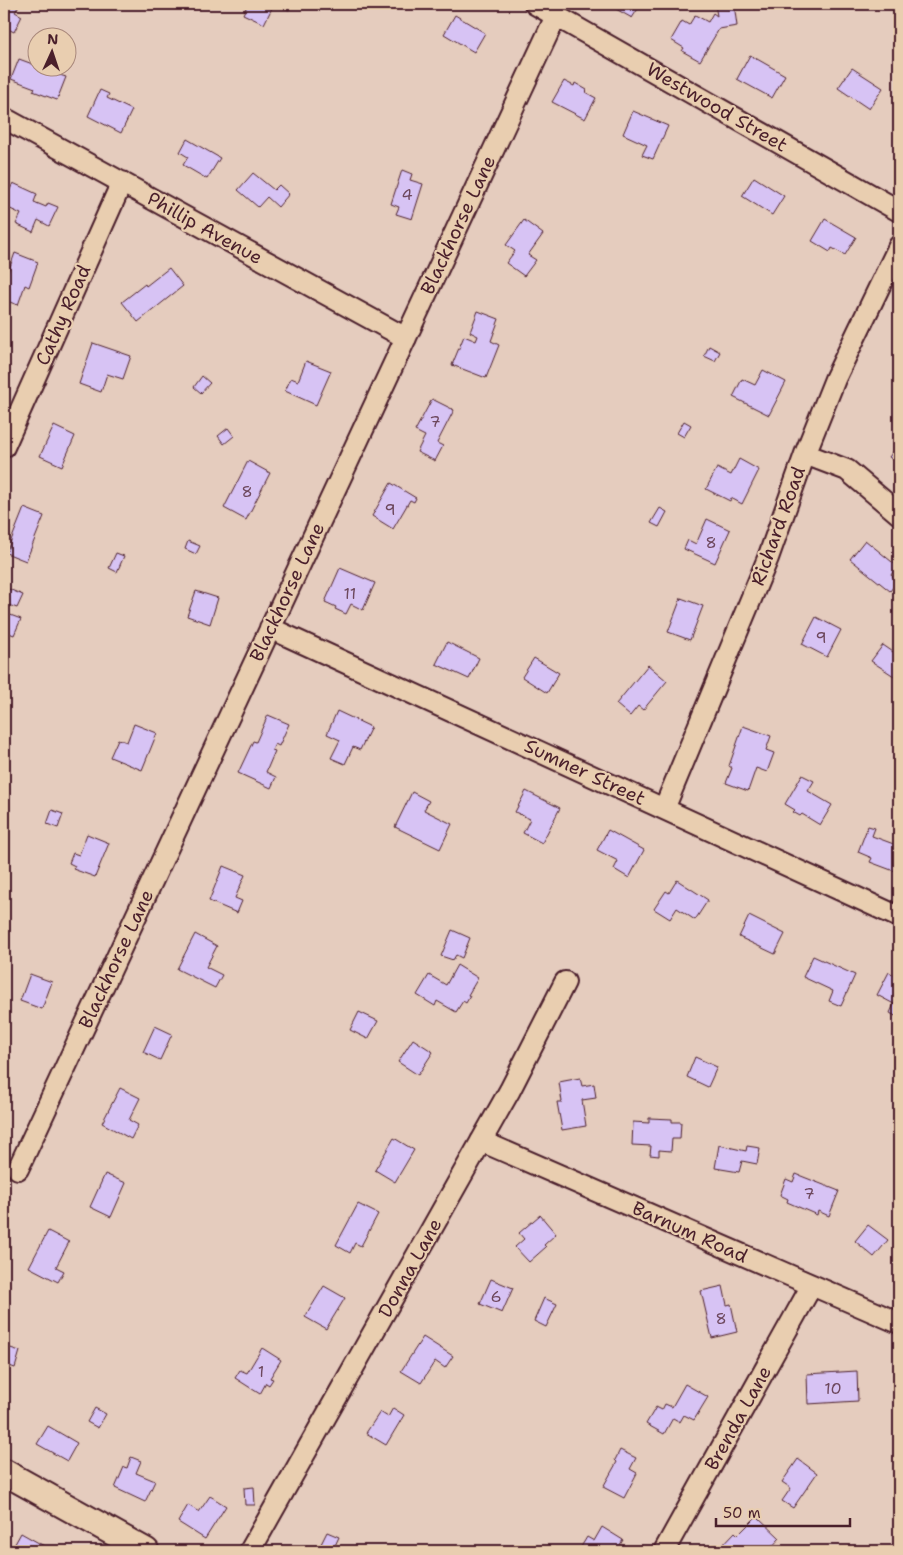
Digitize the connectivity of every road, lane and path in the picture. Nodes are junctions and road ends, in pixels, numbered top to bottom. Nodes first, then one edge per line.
1 (535, 4) edge
2 (556, 16) junction
3 (4, 118) edge
4 (122, 182) junction
5 (899, 210) edge
6 (899, 246) edge
7 (406, 338) junction
8 (4, 447) edge
9 (805, 454) junction
10 (899, 514) edge
11 (270, 628) junction
12 (664, 809) junction
13 (899, 917) edge
14 (565, 982) dead end
15 (481, 1141) junction
16 (18, 1169) dead end
17 (812, 1285) junction
18 (899, 1323) edge
19 (4, 1472) edge
20 (146, 1551) edge
21 (250, 1551) edge
22 (664, 1551) edge

1 - 2 street, Westwood Street
2 - 5 street, Westwood Street
2 - 7 street, Blackhorse Lane
3 - 4 street, Phillip Avenue
4 - 7 street, Phillip Avenue
4 - 8 street, Cathy Road
6 - 9 street, Richard Road
7 - 11 street, Blackhorse Lane
9 - 10 street
9 - 12 street, Richard Road
11 - 12 street, Sumner Street
11 - 16 street, Blackhorse Lane
12 - 13 street, Sumner Street
14 - 15 street, Donna Lane
15 - 17 street, Barnum Road
15 - 21 street, Donna Lane
17 - 18 street, Barnum Road
17 - 22 street, Brenda Lane
19 - 20 street

